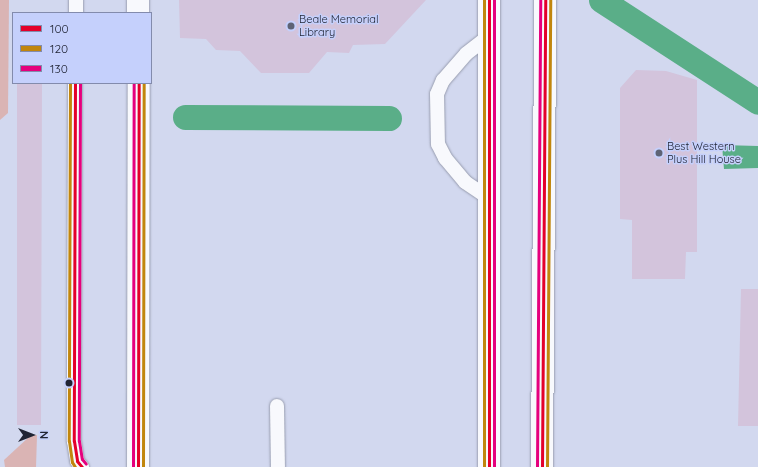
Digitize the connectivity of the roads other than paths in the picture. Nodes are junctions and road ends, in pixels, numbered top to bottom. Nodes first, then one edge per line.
1 (76, 0) edge
2 (138, 0) edge
3 (489, 0) edge
4 (545, 0) edge
5 (76, 12) edge
6 (138, 12) edge
7 (489, 36) junction
8 (75, 84) edge
9 (139, 84) edge
10 (489, 198) junction
11 (277, 406) dead end
12 (82, 467) edge
13 (138, 467) edge
14 (278, 467) edge
15 (489, 467) edge
16 (542, 467) edge

1 - 5 lane
2 - 6 main road
3 - 7 main road
4 - 16 main road
7 - 10 main road
7 - 10 lane
8 - 12 lane
9 - 13 main road
10 - 15 main road
11 - 14 lane

